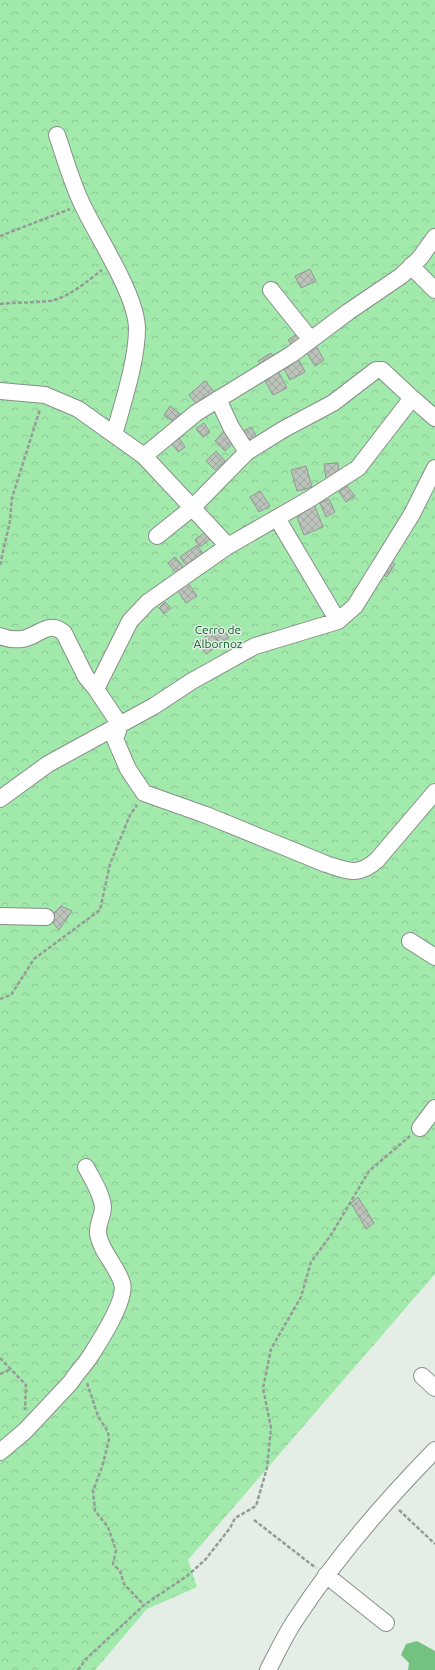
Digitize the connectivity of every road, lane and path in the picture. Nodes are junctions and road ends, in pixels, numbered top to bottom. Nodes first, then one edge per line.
1 (57, 135) dead end
2 (82, 205) junction
3 (0, 236) edge
4 (435, 237) edge
5 (112, 263) junction
6 (411, 266) junction
7 (272, 290) dead end
8 (435, 290) edge
9 (0, 304) edge
10 (311, 340) junction
11 (0, 391) edge
12 (45, 395) junction
13 (412, 398) junction
14 (218, 400) junction
15 (435, 418) edge
16 (114, 435) junction
17 (247, 452) junction
18 (144, 456) junction
19 (435, 468) edge
20 (192, 508) junction
21 (277, 518) junction
22 (157, 536) dead end
23 (228, 546) junction
24 (0, 564) edge
25 (338, 621) junction
26 (0, 636) edge
27 (96, 689) junction
28 (120, 725) junction
29 (435, 792) edge
30 (144, 793) junction
31 (0, 799) edge
32 (0, 916) edge
33 (46, 917) dead end
34 (410, 941) dead end
35 (435, 957) edge
36 (0, 999) edge
37 (435, 1108) edge
38 (420, 1128) joint
39 (86, 1168) dead end
40 (0, 1358) edge
41 (11, 1369) junction
42 (77, 1372) junction
43 (0, 1374) edge
44 (422, 1376) dead end
45 (435, 1388) edge
46 (25, 1430) junction
47 (435, 1450) edge
48 (0, 1452) edge
49 (388, 1500) junction
50 (254, 1520) dead end
51 (435, 1544) edge
52 (326, 1575) junction
53 (144, 1605) junction
54 (386, 1623) dead end
55 (78, 1670) edge
56 (268, 1670) edge

1 - 2 street
2 - 3 path
2 - 5 street
4 - 6 street
5 - 9 path
5 - 16 street
6 - 8 street
6 - 10 street
7 - 10 street
10 - 14 street
11 - 12 street
12 - 16 street
12 - 24 path
13 - 15 street
13 - 17 street
13 - 21 street
14 - 17 street
14 - 18 street
16 - 18 street
17 - 20 street
18 - 20 street
19 - 25 street
20 - 22 street
20 - 23 street
21 - 23 street
21 - 25 street
23 - 27 street
25 - 28 street
26 - 27 street
27 - 28 street
28 - 30 street
28 - 31 street
29 - 30 street
30 - 36 path
32 - 33 street
34 - 35 street
37 - 38 street
38 - 53 path
39 - 42 street
40 - 41 path
41 - 43 path
41 - 46 path
42 - 46 street
42 - 53 path
44 - 45 street
46 - 48 street
47 - 49 street
49 - 51 path
49 - 52 street
50 - 52 path
52 - 54 street
52 - 56 street
53 - 55 path

